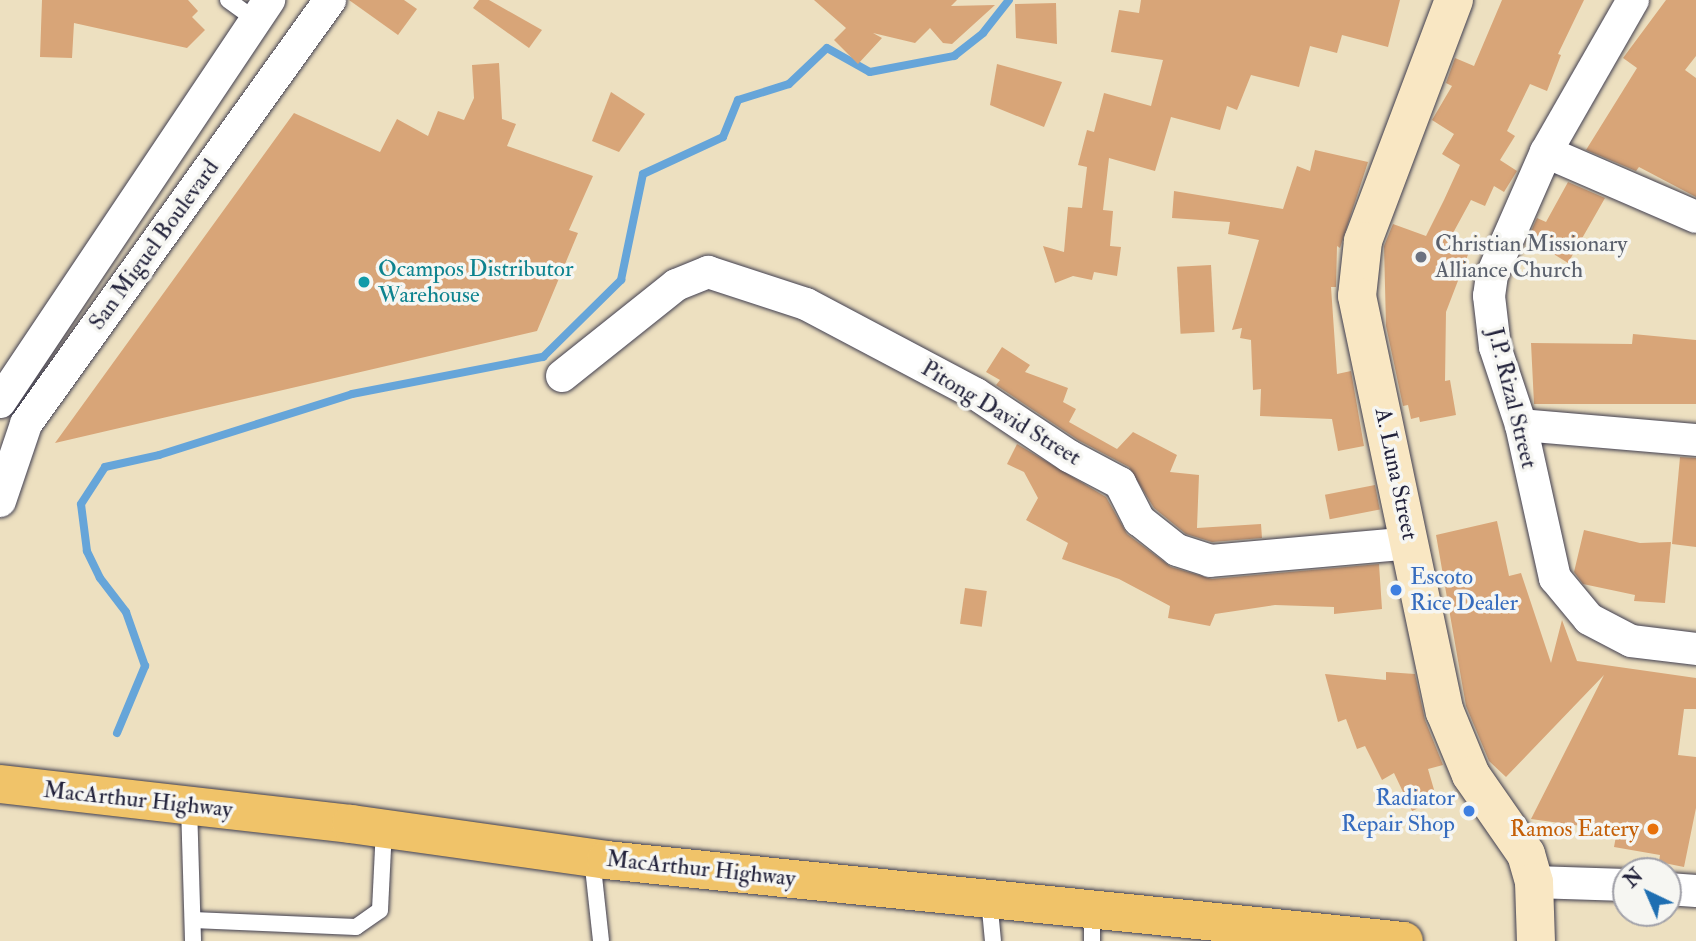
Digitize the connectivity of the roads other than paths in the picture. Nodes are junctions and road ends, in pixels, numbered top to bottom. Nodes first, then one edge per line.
1 (228, 0) edge
2 (330, 0) edge
3 (1454, 0) edge
4 (1633, 0) edge
5 (262, 9) edge
6 (300, 43) junction
7 (1546, 152) junction
8 (157, 171) junction
9 (192, 190) junction
10 (1696, 217) edge
11 (562, 376) dead end
12 (0, 402) edge
13 (1521, 425) junction
14 (1696, 440) edge
15 (0, 501) edge
16 (1410, 543) junction
17 (1696, 649) edge
18 (0, 784) edge
19 (189, 805) junction
20 (384, 829) junction
21 (592, 858) junction
22 (1534, 882) junction
23 (1612, 885) edge
24 (989, 899) junction
25 (193, 919) junction
26 (1092, 925) edge
27 (193, 941) edge
28 (601, 941) edge
29 (993, 941) edge
30 (1404, 941) edge
31 (1536, 941) edge

1 - 5 lane
2 - 6 street, San Miguel Boulevard
3 - 16 street, A. Luna Street
4 - 7 street, J.P. Rizal Street
5 - 6 street
5 - 8 street, San Miguel Boulevard
6 - 9 street, San Miguel Boulevard
7 - 10 street
7 - 13 street, J.P. Rizal Street
8 - 9 street
8 - 12 street, San Miguel Boulevard
9 - 15 street, San Miguel Boulevard
11 - 16 street, Pitong David Street
13 - 14 street
13 - 17 street, J.P. Rizal Street
16 - 22 street, A. Luna Street
18 - 19 highway, MacArthur Highway
19 - 20 highway, MacArthur Highway
19 - 25 lane
20 - 21 highway, MacArthur Highway
20 - 25 lane
21 - 24 highway, MacArthur Highway
21 - 28 lane
22 - 23 street
22 - 31 street, A. Luna Street
24 - 26 highway, MacArthur Highway
24 - 29 lane
25 - 27 lane
26 - 30 highway, MacArthur Highway

